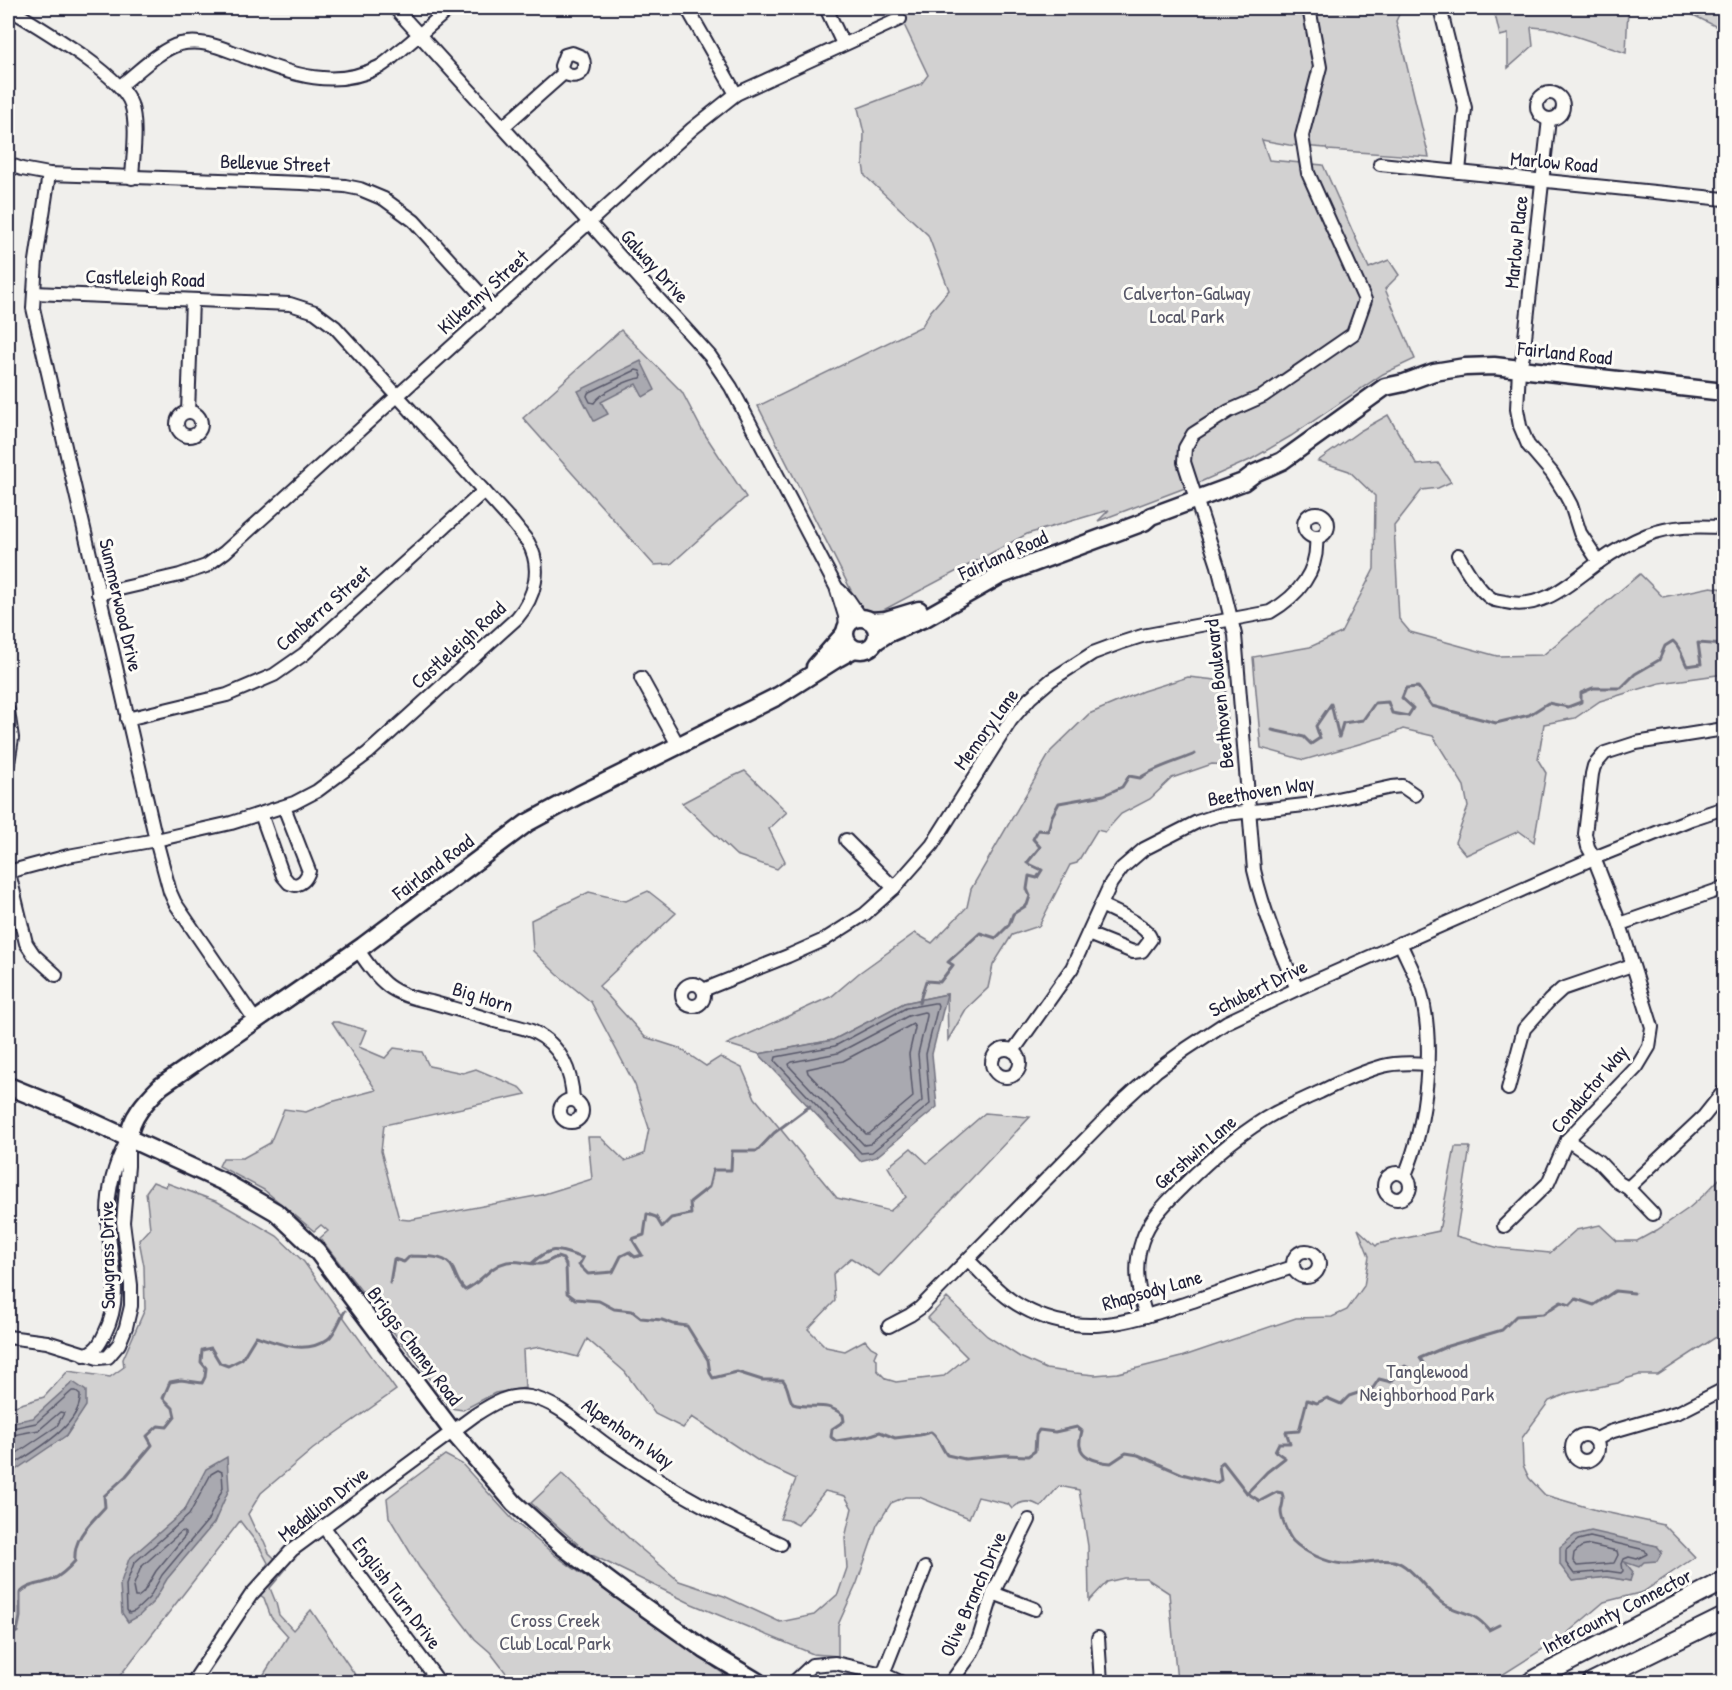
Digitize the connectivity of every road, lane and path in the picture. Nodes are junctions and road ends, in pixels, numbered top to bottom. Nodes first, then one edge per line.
1 (8, 8) edge
2 (395, 8) edge
3 (450, 8) edge
4 (687, 8) edge
5 (826, 8) edge
6 (1308, 8) edge
7 (1440, 8) edge
8 (900, 19) dead end
9 (420, 34) junction
10 (843, 44) junction
11 (564, 73) dead end
12 (120, 86) junction
13 (736, 94) junction
14 (1549, 119) dead end
15 (503, 127) junction
16 (8, 164) edge
17 (1380, 164) dead end
18 (1459, 172) junction
19 (49, 174) junction
20 (132, 178) junction
21 (1543, 180) junction
22 (1725, 199) edge
23 (590, 223) junction
24 (34, 293) junction
25 (192, 300) junction
26 (494, 309) junction
27 (1519, 369) junction
28 (1725, 392) edge
29 (398, 396) junction
30 (188, 412) dead end
31 (484, 491) junction
32 (1196, 501) junction
33 (1151, 516) junction
34 (1725, 527) edge
35 (1316, 538) dead end
36 (1458, 555) dead end
37 (1599, 562) junction
38 (98, 594) junction
39 (1232, 619) junction
40 (855, 625) junction
41 (876, 641) junction
42 (854, 649) junction
43 (641, 678) dead end
44 (805, 679) junction
45 (8, 711) edge
46 (128, 718) junction
47 (1725, 729) edge
48 (678, 746) junction
49 (8, 763) edge
50 (1415, 795) dead end
51 (284, 807) junction
52 (1725, 808) edge
53 (1249, 811) junction
54 (261, 814) junction
55 (156, 840) junction
56 (846, 840) dead end
57 (1594, 858) junction
58 (8, 871) edge
59 (894, 888) junction
60 (1725, 888) edge
61 (1101, 905) junction
62 (1620, 924) junction
63 (1088, 934) junction
64 (1400, 944) junction
65 (358, 950) junction
66 (1632, 965) junction
67 (56, 975) dead end
68 (1297, 989) junction
69 (703, 990) dead end
70 (255, 1020) junction
71 (1013, 1051) dead end
72 (1428, 1064) junction
73 (8, 1086) edge
74 (1508, 1089) dead end
75 (1725, 1091) edge
76 (573, 1101) dead end
77 (128, 1139) junction
78 (1567, 1140) junction
79 (1405, 1175) dead end
80 (1628, 1188) junction
81 (110, 1191) junction
82 (126, 1193) junction
83 (1653, 1214) dead end
84 (1504, 1226) dead end
85 (968, 1260) junction
86 (1293, 1267) dead end
87 (1146, 1316) junction
88 (889, 1326) dead end
89 (8, 1337) edge
90 (84, 1355) junction
91 (1725, 1389) edge
92 (453, 1432) junction
93 (1595, 1440) dead end
94 (1029, 1520) dead end
95 (323, 1526) junction
96 (781, 1544) dead end
97 (925, 1568) dead end
98 (1725, 1581) edge
99 (993, 1593) junction
100 (1035, 1609) dead end
101 (1725, 1617) edge
102 (1098, 1638) dead end
103 (883, 1674) junction
104 (194, 1683) edge
105 (439, 1683) edge
106 (758, 1683) edge
107 (794, 1683) edge
108 (900, 1683) edge
109 (951, 1683) edge
110 (1101, 1683) edge
111 (1531, 1683) edge
112 (1592, 1683) edge

1 - 12 street
2 - 9 street, Galway Drive
3 - 9 street
4 - 13 street
5 - 10 street
6 - 32 street, Beethoven Boulevard
7 - 18 street
8 - 10 street, Kilkenny Street
9 - 12 street
9 - 15 street, Galway Drive
10 - 13 street, Kilkenny Street
11 - 15 street
12 - 20 street
13 - 23 street, Kilkenny Street
14 - 21 street, Marlow Place
15 - 23 street, Galway Drive
16 - 19 street, Bellevue Street
17 - 18 street, Marlow Road
18 - 21 street, Marlow Road
19 - 20 street, Bellevue Street
19 - 24 street, Summerwood Drive
20 - 26 street, Bellevue Street
21 - 22 street, Marlow Road
21 - 27 street, Marlow Place
23 - 26 street, Kilkenny Street
23 - 40 street, Galway Drive
24 - 25 street, Castleleigh Road
24 - 38 street, Summerwood Drive
25 - 29 street, Castleleigh Road
25 - 30 street
26 - 29 street, Kilkenny Street
27 - 28 main road, Fairland Road
27 - 32 main road, Fairland Road
27 - 37 street, Marlow Place
29 - 31 street, Castleleigh Road
29 - 38 street, Kilkenny Street
31 - 46 street, Canberra Street
31 - 51 street, Castleleigh Road
32 - 33 main road, Fairland Road
32 - 39 street, Beethoven Boulevard
33 - 40 main road, Fairland Road
33 - 41 main road, Fairland Road
34 - 37 street
35 - 39 street, Memory Lane
36 - 37 street
38 - 46 street, Summerwood Drive
39 - 53 street, Beethoven Boulevard
39 - 59 street, Memory Lane
40 - 41 main road
40 - 42 main road
40 - 44 main road, Fairland Road
41 - 42 main road
42 - 44 main road, Fairland Road
43 - 48 street
44 - 48 main road, Fairland Road
45 - 49 street
46 - 55 street, Summerwood Drive
47 - 57 street, Conductor Way
48 - 65 main road, Fairland Road
50 - 53 street, Beethoven Way
51 - 54 street, Castleleigh Road
51 - 54 street
52 - 57 street, Schubert Drive
53 - 61 street, Beethoven Way
53 - 68 street, Beethoven Boulevard
54 - 55 street, Castleleigh Road
55 - 58 street, Castleleigh Road
55 - 70 street, Summerwood Drive
56 - 59 street
57 - 62 street, Conductor Way
57 - 64 street, Schubert Drive
58 - 67 street
59 - 69 street, Memory Lane
60 - 62 street
61 - 63 street, Beethoven Way
61 - 63 street
62 - 66 street, Conductor Way
63 - 71 street, Beethoven Way
64 - 68 street, Schubert Drive
64 - 72 street
65 - 70 main road, Fairland Road
65 - 76 street, Big Horn
66 - 74 street
66 - 78 street, Conductor Way
68 - 85 street, Schubert Drive
70 - 77 main road, Fairland Road
72 - 79 street
72 - 87 street, Gershwin Lane
73 - 77 main road, Briggs Chaney Road
75 - 80 street
77 - 81 street, Sawgrass Drive
77 - 82 street, Sawgrass Drive
77 - 92 main road, Briggs Chaney Road
78 - 80 street
78 - 84 street, Conductor Way
80 - 83 street
81 - 82 street
81 - 90 street, Sawgrass Drive
82 - 90 street, Sawgrass Drive
85 - 87 street, Rhapsody Lane
85 - 88 street, Schubert Drive
86 - 87 street, Rhapsody Lane
89 - 90 street
91 - 93 street
92 - 95 street, Medallion Drive
92 - 96 street, Alpenhorn Way
92 - 106 main road, Briggs Chaney Road
94 - 99 street, Olive Branch Drive
95 - 104 street, Medallion Drive
95 - 105 street, English Turn Drive
97 - 103 street
98 - 111 highway, Intercounty Connector
99 - 100 street
99 - 109 street, Olive Branch Drive
101 - 112 highway
102 - 110 street
103 - 107 street
103 - 108 street

